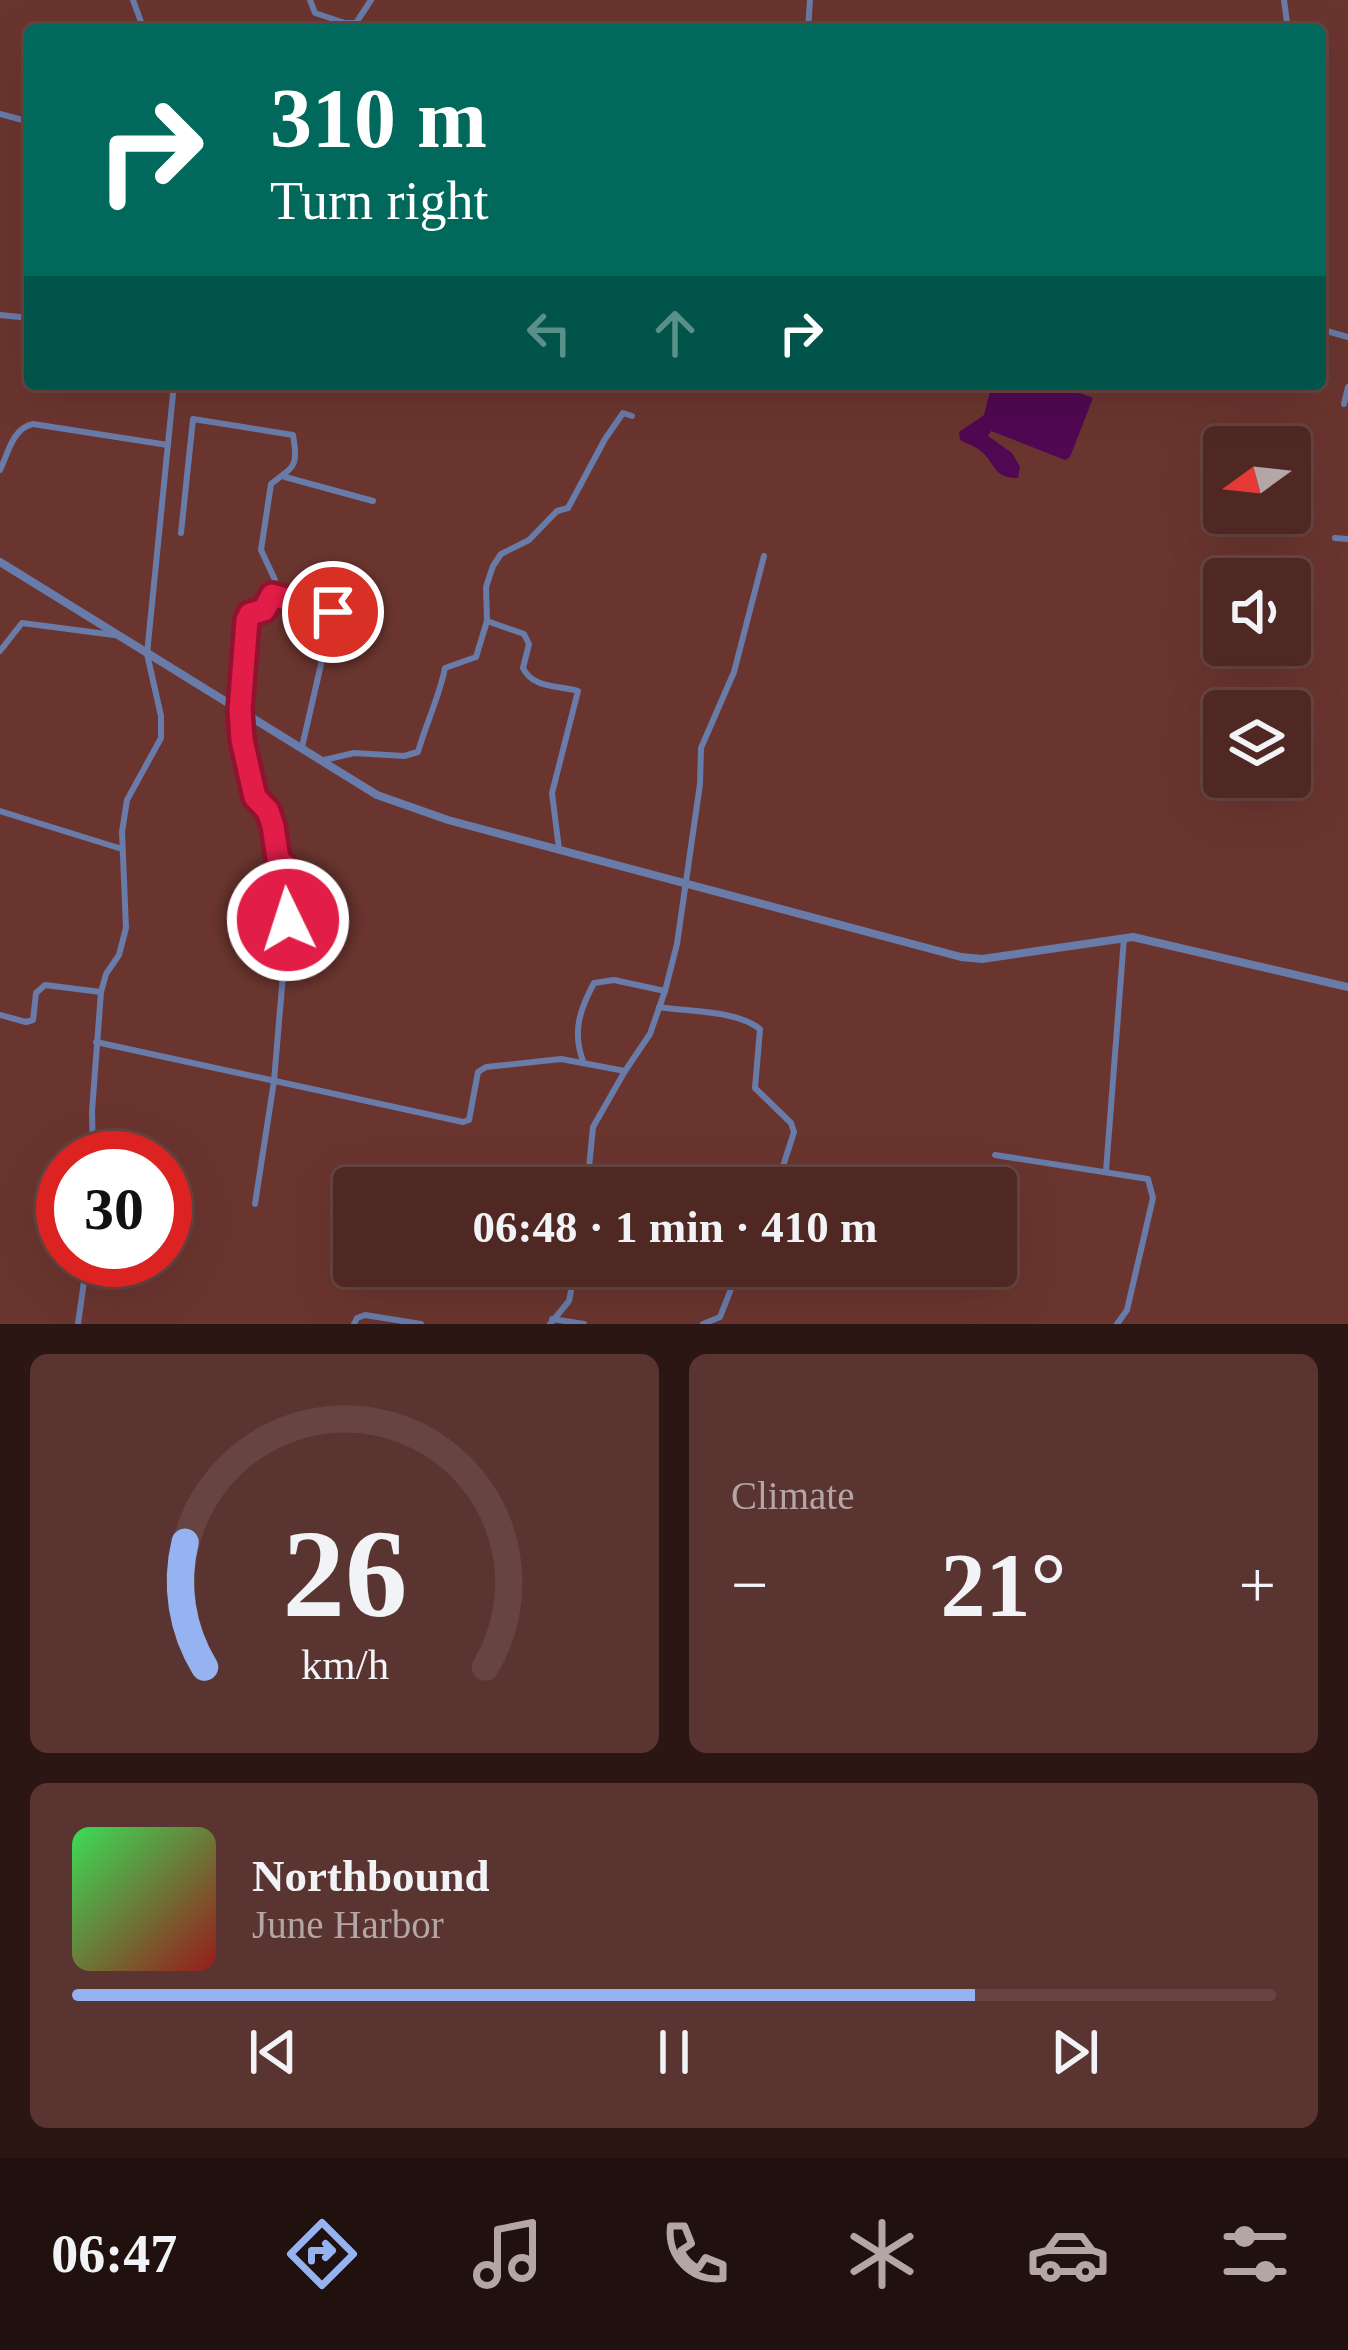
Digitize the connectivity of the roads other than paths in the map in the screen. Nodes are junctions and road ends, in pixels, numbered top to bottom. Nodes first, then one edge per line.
1 (310, 0) edge
2 (370, 0) edge
3 (1348, 387) edge
4 (173, 390) edge
5 (1344, 404) dead end
6 (632, 416) dead end
7 (168, 445) junction
8 (0, 470) edge
9 (285, 476) junction
10 (373, 501) dead end
11 (181, 533) dead end
12 (1335, 538) dead end
13 (1348, 538) edge
14 (764, 556) dead end
15 (0, 562) edge
16 (272, 595) junction
17 (487, 621) junction
18 (118, 636) junction
19 (0, 651) edge
20 (147, 654) junction
21 (240, 710) junction
22 (302, 747) junction
23 (324, 760) junction
24 (0, 811) edge
25 (560, 849) junction
26 (124, 850) junction
27 (683, 884) junction
28 (1124, 938) junction
29 (1348, 987) edge
30 (665, 991) junction
31 (101, 992) junction
32 (659, 1007) junction
33 (0, 1016) edge
34 (96, 1042) junction
35 (583, 1061) junction
36 (625, 1071) junction
37 (274, 1082) junction
38 (94, 1131) edge
39 (995, 1155) dead end
40 (589, 1167) edge
41 (783, 1167) edge
42 (1106, 1171) junction
43 (255, 1204) dead end
44 (83, 1287) edge
45 (572, 1287) edge
46 (732, 1287) edge
47 (551, 1321) edge
48 (78, 1324) edge
49 (354, 1324) edge
50 (421, 1324) edge
51 (584, 1324) edge
52 (703, 1324) edge
53 (1117, 1324) edge

1 - 2 street
3 - 5 street
4 - 7 street
6 - 17 street
7 - 8 street
7 - 20 street
9 - 10 street
9 - 11 street
9 - 16 street
12 - 13 street
14 - 27 street
15 - 18 street
16 - 21 street
16 - 22 street
17 - 23 street
17 - 25 street
18 - 19 street
18 - 20 street
20 - 21 street
20 - 26 street
21 - 22 street
21 - 37 street
22 - 23 street
23 - 25 street
24 - 26 street
25 - 27 street
26 - 31 street
27 - 28 street
27 - 30 street
28 - 29 street
28 - 42 street
30 - 32 street
30 - 35 street
31 - 33 street
31 - 34 street
32 - 36 street
32 - 41 street
34 - 37 street
34 - 38 street
35 - 36 street
35 - 37 street
36 - 40 street
37 - 43 street
39 - 42 street
42 - 53 street
44 - 48 street
45 - 47 street
46 - 52 street
47 - 51 street
49 - 50 street

